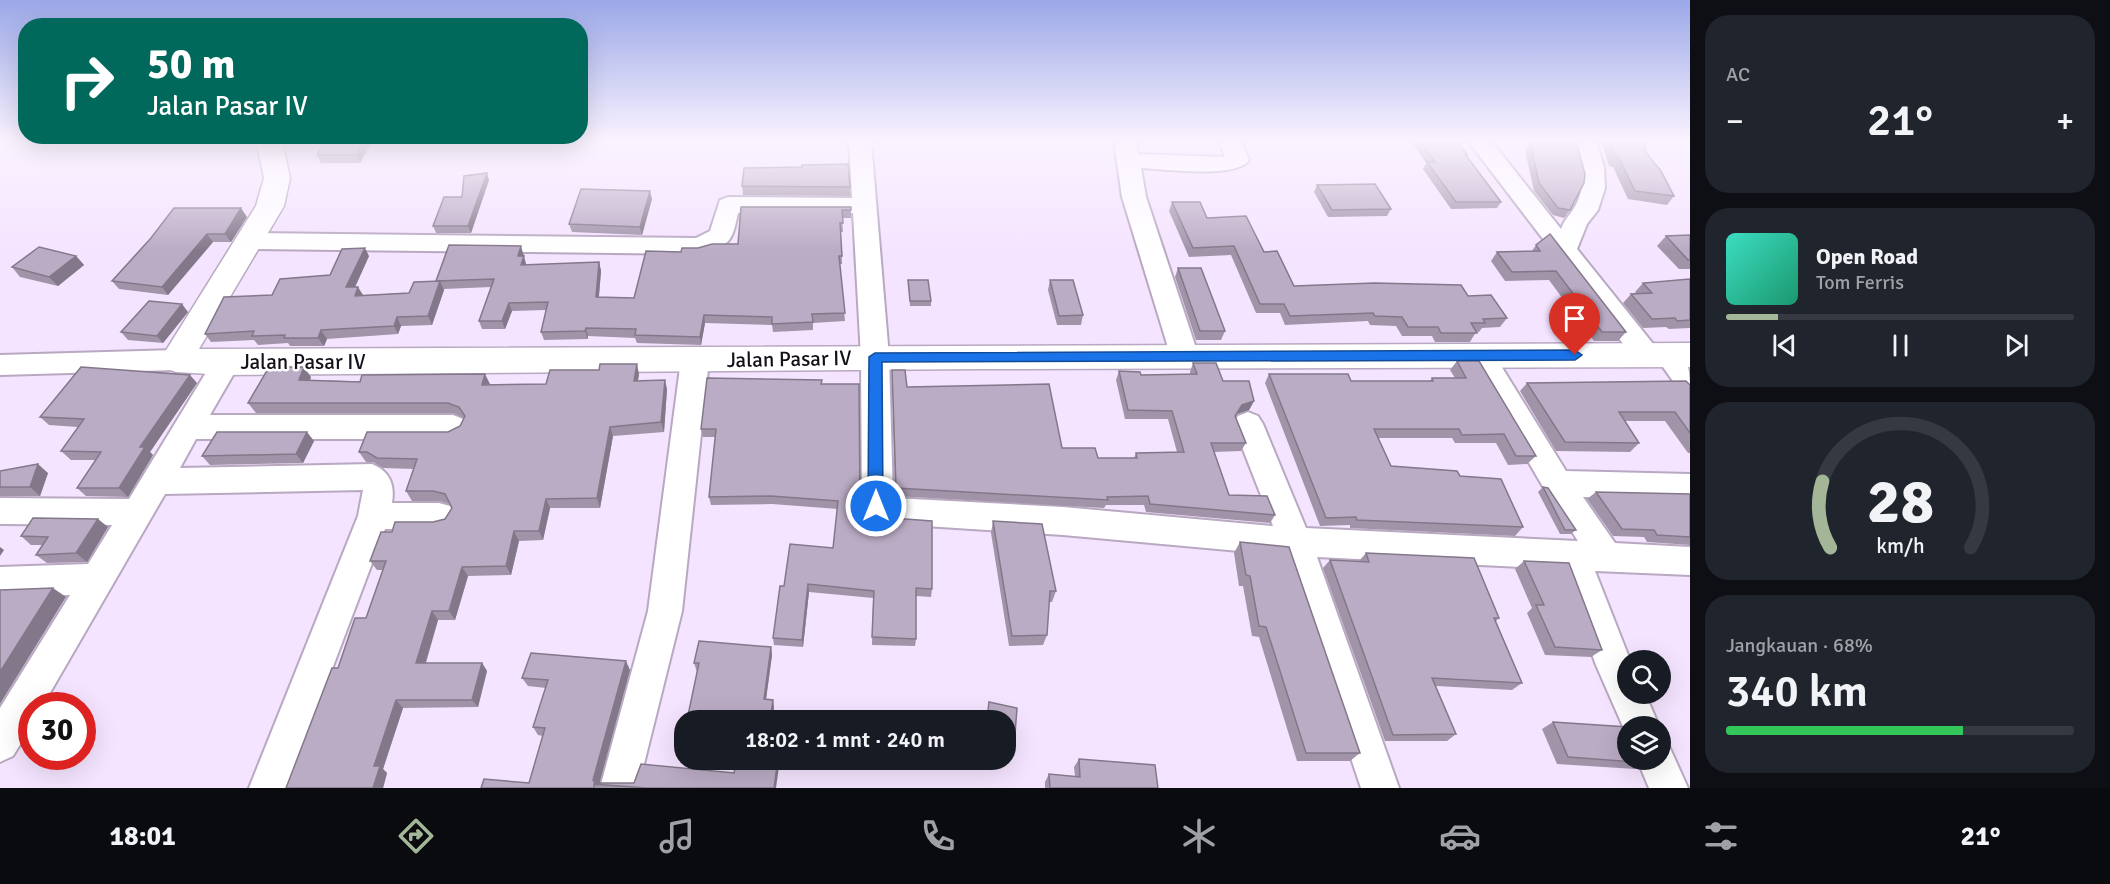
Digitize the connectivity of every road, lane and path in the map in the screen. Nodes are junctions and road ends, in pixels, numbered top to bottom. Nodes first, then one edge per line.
1 (277, 178) edge
2 (862, 178) edge
3 (1131, 178) edge
4 (1507, 178) edge
5 (1593, 178) edge
6 (863, 206) junction
7 (250, 241) junction
8 (1564, 251) junction
9 (1669, 355) edge
10 (1480, 356) junction
11 (875, 357) junction
12 (1185, 357) junction
13 (176, 360) junction
14 (695, 360) junction
15 (226, 363) junction
16 (0, 365) edge
17 (1690, 383) edge
18 (1248, 424) dead end
19 (189, 427) junction
20 (453, 427) edge
21 (156, 481) junction
22 (1557, 483) junction
23 (1690, 487) edge
24 (0, 511) edge
25 (136, 513) junction
26 (374, 516) junction
27 (439, 516) dead end
28 (1295, 542) junction
29 (1589, 557) junction
30 (1690, 561) edge
31 (96, 579) junction
32 (0, 582) edge
33 (1637, 716) edge
34 (0, 743) edge
35 (1661, 770) edge
36 (268, 788) edge
37 (619, 788) edge
38 (1380, 788) edge
39 (1669, 788) edge

1 - 7 street
2 - 6 street
3 - 12 street
4 - 8 street
5 - 8 street
6 - 7 street
6 - 11 street
7 - 13 street
8 - 9 street
9 - 10 street, Jalan Pasar IV
9 - 17 street
10 - 12 street, Jalan Pasar IV
10 - 22 street
11 - 12 street, Jalan Pasar IV
11 - 14 street, Jalan Pasar IV
11 - 28 street
13 - 15 street, Jalan Pasar IV
13 - 16 street
14 - 15 street, Jalan Pasar IV
14 - 37 street
15 - 19 street
18 - 28 street
19 - 20 street
19 - 21 street
21 - 25 street
21 - 26 street
22 - 23 street
22 - 29 street
24 - 25 street
25 - 31 street
26 - 27 street
26 - 36 street
28 - 29 street
28 - 38 street
29 - 30 street
29 - 33 street
31 - 32 street
31 - 34 street
35 - 39 street

